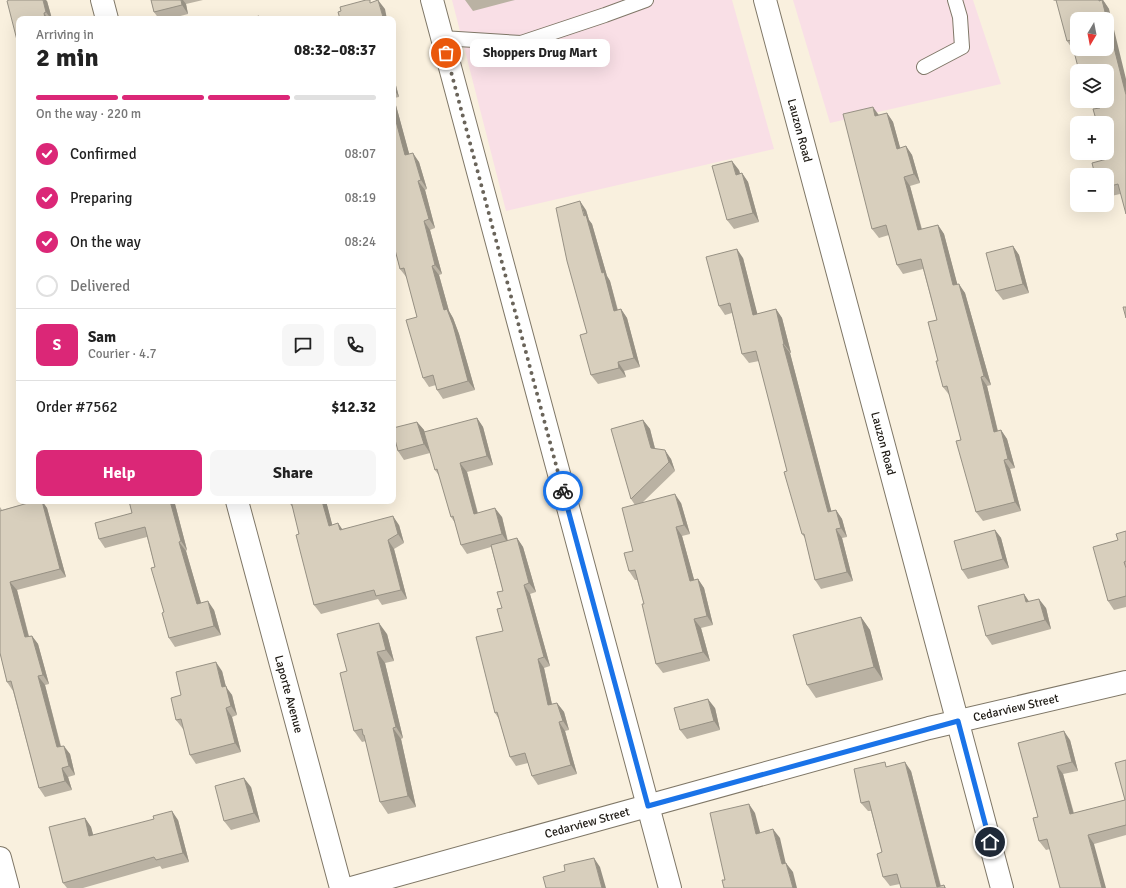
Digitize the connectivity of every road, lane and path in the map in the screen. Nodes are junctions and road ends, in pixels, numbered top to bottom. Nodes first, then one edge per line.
1 (102, 0) edge
2 (432, 0) edge
3 (646, 0) edge
4 (765, 0) edge
5 (955, 0) edge
6 (106, 16) edge
7 (442, 38) junction
8 (924, 67) dead end
9 (238, 504) edge
10 (1126, 682) edge
11 (958, 721) junction
12 (648, 806) junction
13 (0, 858) edge
14 (8, 888) edge
15 (341, 888) edge
16 (351, 888) edge
17 (670, 888) edge
18 (1002, 888) edge

1 - 6 street
2 - 7 street
3 - 7 lane
4 - 11 street, Lauzon Road
5 - 8 lane
7 - 12 street
9 - 15 street, Laporte Avenue
10 - 11 street, Cedarview Street
11 - 12 street, Cedarview Street
11 - 18 street, Lauzon Road
12 - 16 street, Cedarview Street
12 - 17 street
13 - 14 street

